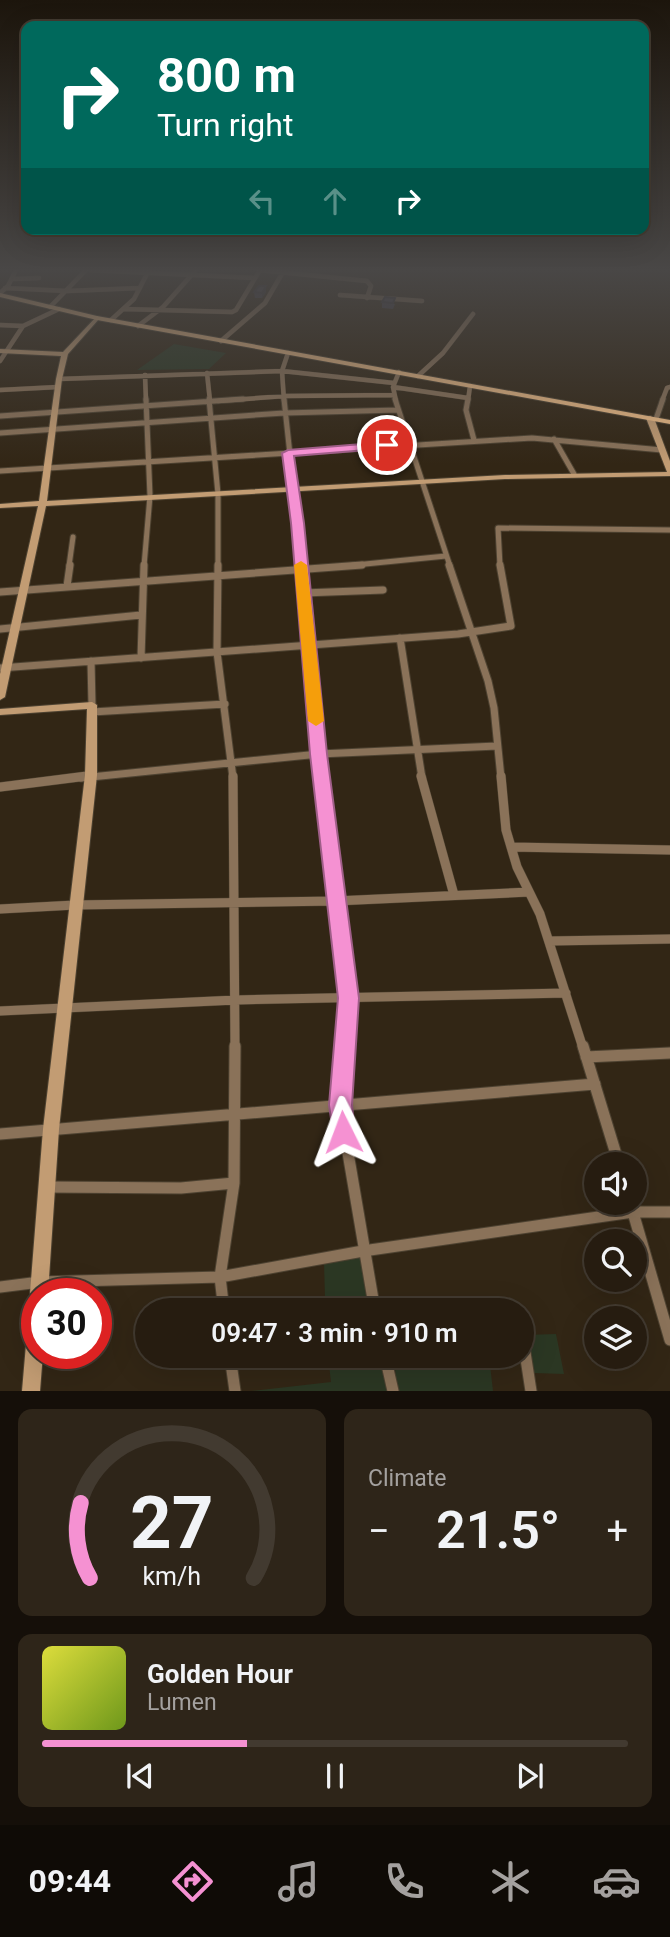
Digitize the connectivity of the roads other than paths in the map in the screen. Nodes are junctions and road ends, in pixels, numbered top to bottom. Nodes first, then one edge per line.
1 (16, 335) edge
2 (82, 335) edge
3 (187, 335) edge
4 (229, 335) edge
5 (457, 335) edge
6 (221, 341) junction
7 (2, 351) edge
8 (288, 353) junction
9 (65, 354) junction
10 (0, 361) edge
11 (282, 371) junction
12 (399, 372) junction
13 (207, 373) junction
14 (145, 375) junction
15 (418, 376) junction
16 (58, 383) junction
17 (470, 386) junction
18 (670, 387) edge
19 (394, 388) junction
20 (0, 390) edge
21 (285, 396) junction
22 (468, 398) junction
23 (212, 402) junction
24 (147, 406) junction
25 (398, 410) junction
26 (56, 413) junction
27 (284, 413) junction
28 (0, 416) edge
29 (212, 418) junction
30 (653, 419) junction
31 (670, 422) edge
32 (147, 423) junction
33 (54, 429) junction
34 (0, 433) edge
35 (554, 439) junction
36 (474, 440) junction
37 (408, 444) junction
38 (662, 450) junction
39 (288, 453) junction
40 (216, 458) junction
41 (150, 462) junction
42 (49, 467) junction
43 (0, 471) edge
44 (670, 472) edge
45 (574, 474) junction
46 (420, 482) junction
47 (293, 491) junction
48 (218, 494) junction
49 (150, 496) junction
50 (43, 503) junction
51 (0, 506) edge
52 (670, 530) edge
53 (73, 537) dead end
54 (446, 556) junction
55 (301, 571) junction
56 (216, 574) junction
57 (144, 581) junction
58 (67, 586) junction
59 (22, 590) junction
60 (383, 590) dead end
61 (0, 592) edge
62 (303, 593) junction
63 (141, 615) junction
64 (14, 628) junction
65 (0, 629) edge
66 (472, 631) junction
67 (400, 638) junction
68 (309, 645) junction
69 (217, 652) junction
70 (141, 658) junction
71 (91, 661) junction
72 (3, 668) edge
73 (0, 697) edge
74 (225, 704) junction
75 (92, 709) junction
76 (0, 712) edge
77 (497, 746) junction
78 (419, 750) junction
79 (319, 754) junction
80 (233, 762) junction
81 (91, 775) junction
82 (0, 786) edge
83 (511, 847) junction
84 (670, 850) edge
85 (529, 892) junction
86 (454, 895) junction
87 (335, 901) junction
88 (233, 902) junction
89 (75, 905) junction
90 (0, 909) edge
91 (670, 939) edge
92 (550, 941) junction
93 (566, 993) junction
94 (349, 998) junction
95 (236, 1000) junction
96 (64, 1007) junction
97 (0, 1011) edge
98 (670, 1053) edge
99 (586, 1057) junction
100 (595, 1084) junction
101 (340, 1105) junction
102 (236, 1114) junction
103 (51, 1129) junction
104 (0, 1134) edge
105 (615, 1152) edge
106 (234, 1183) junction
107 (47, 1187) junction
108 (647, 1209) edge
109 (670, 1212) edge
110 (584, 1215) edge
111 (634, 1215) edge
112 (363, 1251) junction
113 (220, 1277) junction
114 (41, 1278) edge
115 (112, 1284) edge
116 (0, 1287) edge
117 (21, 1288) edge
118 (222, 1298) edge
119 (372, 1298) edge
120 (670, 1340) edge
121 (232, 1368) edge
122 (388, 1368) edge
123 (527, 1368) edge
124 (33, 1369) edge
125 (31, 1391) edge
126 (235, 1391) edge
127 (393, 1391) edge
128 (531, 1391) edge

1 - 7 street
2 - 9 street
3 - 6 main road
4 - 6 street
5 - 15 street
6 - 8 main road
7 - 9 street
7 - 10 street
8 - 11 street
8 - 12 main road
9 - 16 street
11 - 13 street
11 - 19 street
11 - 21 street
12 - 15 main road
12 - 19 street
13 - 14 street
13 - 23 street
14 - 16 street
14 - 24 street
15 - 17 main road
16 - 20 street
16 - 26 street
17 - 22 street
17 - 30 main road
18 - 30 street
19 - 21 street
19 - 22 street
19 - 25 street
21 - 23 street
21 - 27 street
22 - 36 street
23 - 24 street
23 - 29 street
24 - 26 street
24 - 32 street
25 - 27 street
25 - 37 street
26 - 28 street
26 - 33 street
27 - 29 street
27 - 39 street
29 - 32 street
29 - 40 street
30 - 31 main road
30 - 38 street
32 - 33 street
32 - 41 street
33 - 34 street
33 - 42 street
35 - 36 street
35 - 38 street
35 - 45 street
36 - 37 street
37 - 39 street
37 - 46 street
38 - 44 street
39 - 40 street
39 - 47 street
40 - 41 street
40 - 48 street
41 - 42 street
41 - 49 street
42 - 43 street
42 - 50 street
44 - 45 street
45 - 46 street
46 - 47 street
46 - 54 street
47 - 48 street
47 - 55 street
48 - 49 street
48 - 56 street
49 - 50 street
49 - 57 street
50 - 51 street
50 - 59 street
52 - 66 street
53 - 58 street
54 - 55 street
54 - 66 street
55 - 56 street
55 - 62 street
56 - 57 street
56 - 69 street
57 - 58 street
57 - 63 street
58 - 59 street
59 - 61 street
59 - 64 street
60 - 62 street
62 - 68 street
63 - 64 street
63 - 70 street
64 - 65 street
64 - 72 street
66 - 67 street
66 - 77 street
67 - 68 street
67 - 78 street
68 - 69 street
68 - 79 street
69 - 70 street
69 - 74 street
70 - 71 street
71 - 72 street
71 - 75 street
72 - 73 street
74 - 75 street
74 - 80 street
75 - 76 street
75 - 81 street
77 - 78 street
77 - 83 street
78 - 79 street
78 - 86 street
79 - 80 street
79 - 87 street
80 - 81 street
80 - 88 street
81 - 82 street
81 - 89 street
83 - 84 street
83 - 85 street
85 - 86 street
85 - 92 street
86 - 87 street
87 - 88 street
87 - 94 street
88 - 89 street
88 - 95 street
89 - 90 street
89 - 96 street
91 - 92 street
92 - 93 street
93 - 94 street
93 - 99 street
94 - 95 street
94 - 101 street
95 - 96 street
95 - 102 street
96 - 97 street
96 - 103 street
98 - 99 street
99 - 100 street
100 - 101 street
100 - 105 street
101 - 102 street
101 - 112 street
102 - 103 street
102 - 106 street
103 - 104 street
103 - 107 street
106 - 107 street
106 - 113 street
107 - 114 street
108 - 109 street
110 - 112 street
111 - 120 street
112 - 113 street
112 - 119 street
113 - 115 street
113 - 118 street
116 - 117 street
121 - 126 street
122 - 127 street
123 - 128 street
124 - 125 street

